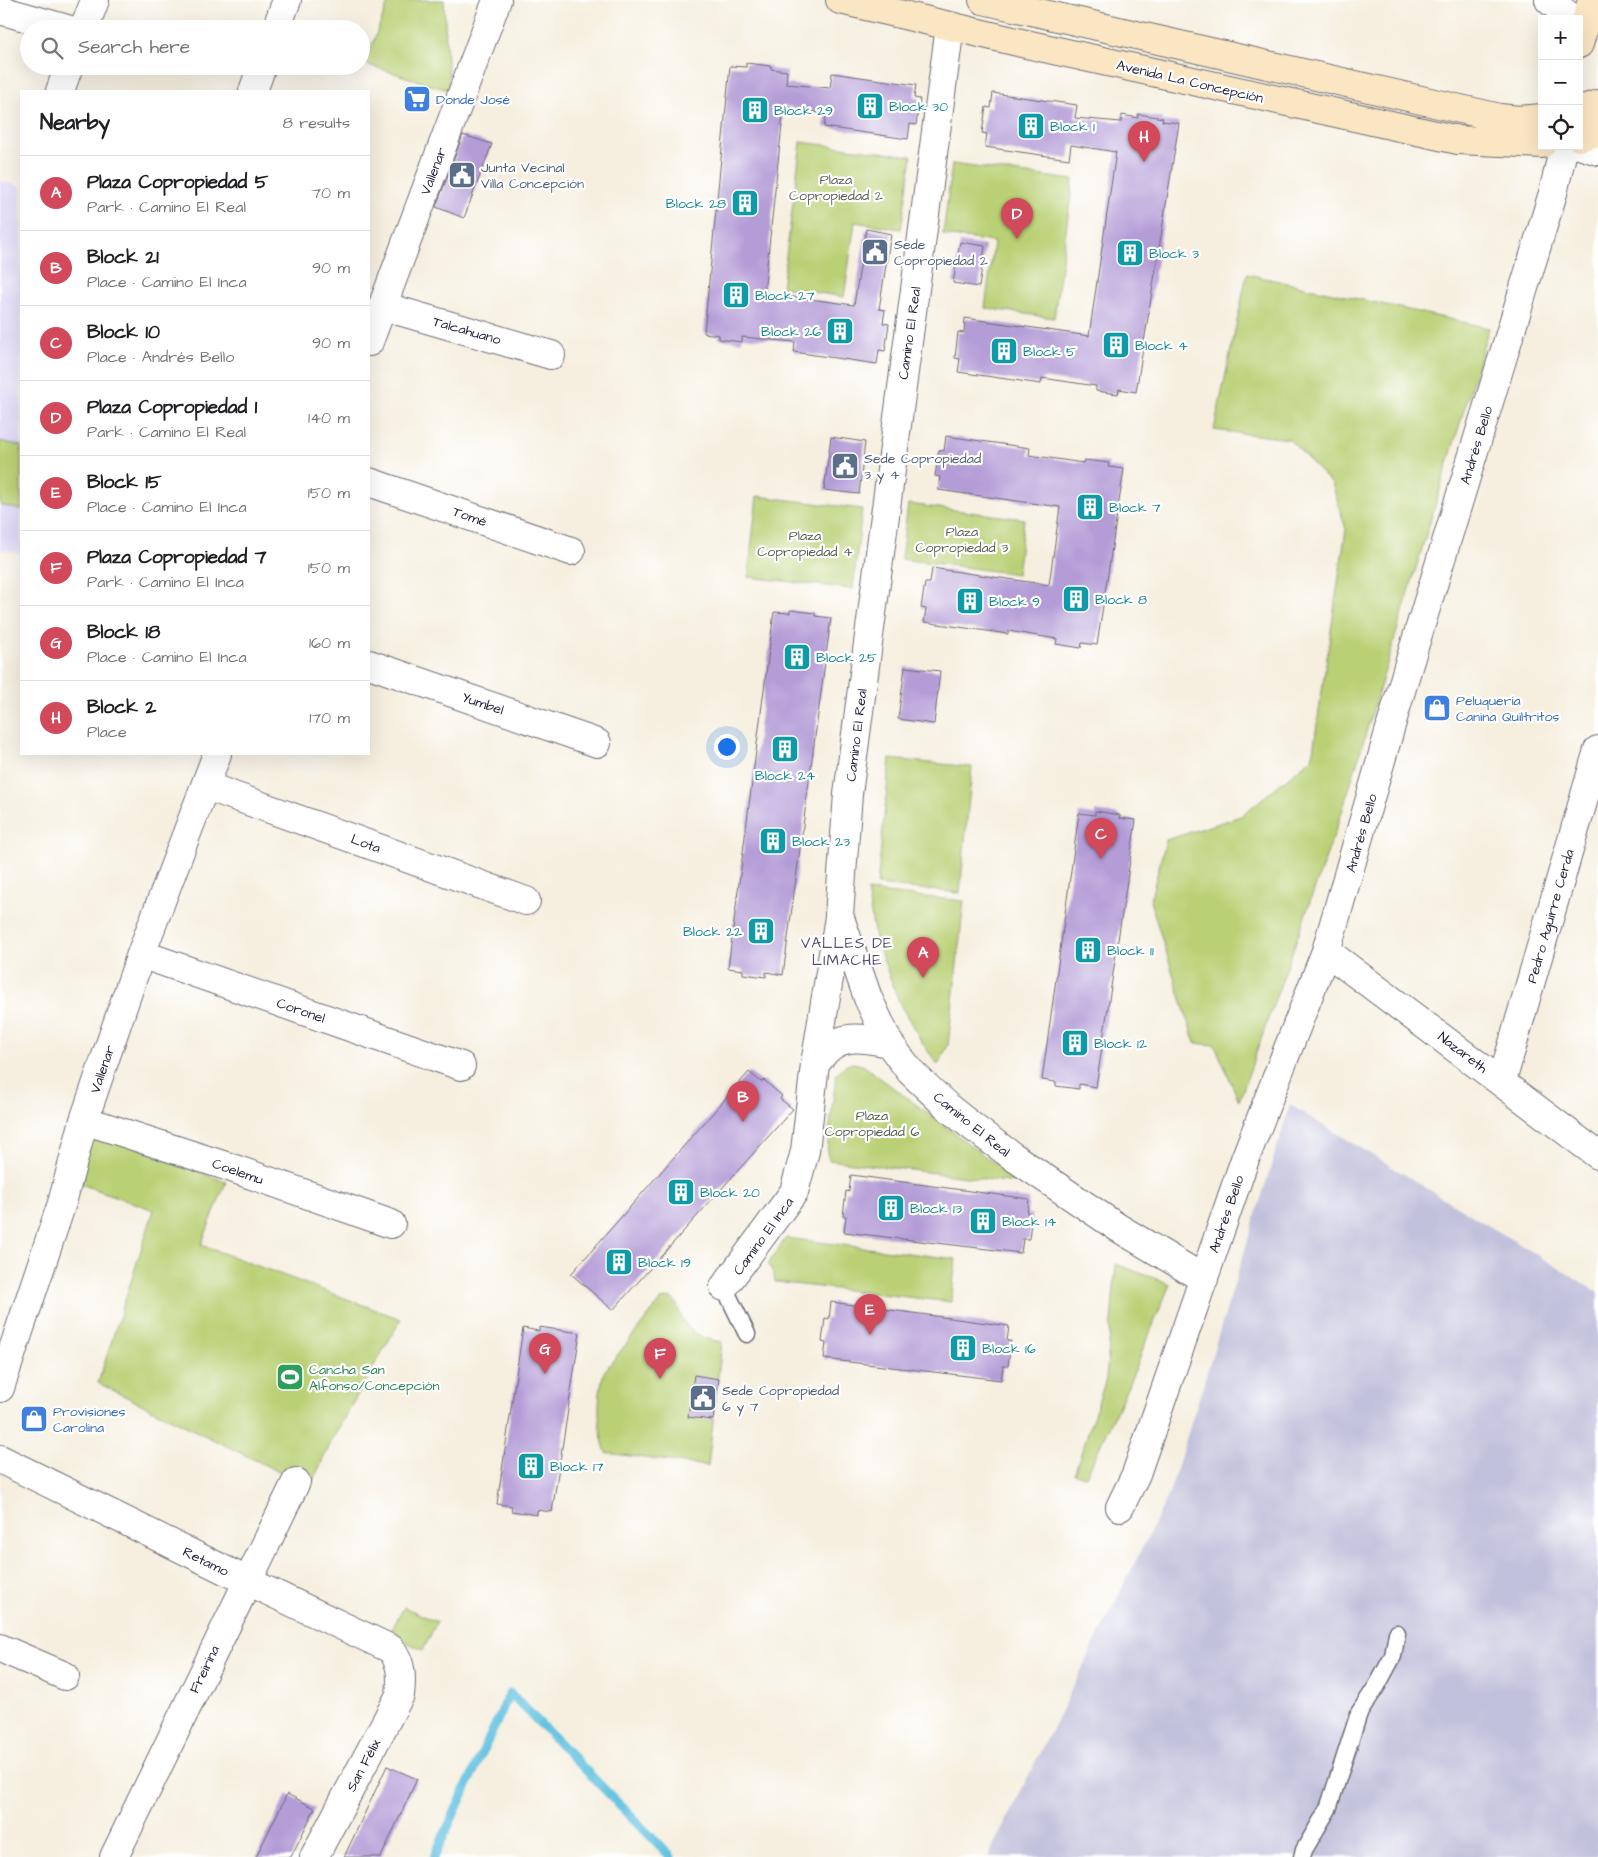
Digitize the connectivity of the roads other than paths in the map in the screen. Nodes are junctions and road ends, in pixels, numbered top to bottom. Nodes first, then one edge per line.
1 (95, 0) edge
2 (287, 0) edge
3 (497, 0) edge
4 (840, 0) edge
5 (983, 0) edge
6 (1549, 0) edge
7 (1592, 0) edge
8 (0, 10) edge
9 (1565, 15) edge
10 (1583, 19) edge
11 (35, 20) edge
12 (87, 20) edge
13 (279, 20) edge
14 (950, 26) junction
15 (66, 75) edge
16 (259, 75) edge
17 (60, 90) edge
18 (253, 90) edge
19 (1598, 104) edge
20 (1583, 109) edge
21 (1538, 118) edge
22 (1598, 132) edge
23 (1583, 136) edge
24 (1538, 144) edge
25 (1583, 146) edge
26 (1563, 150) edge
27 (1598, 151) edge
28 (382, 306) junction
29 (370, 339) edge
30 (551, 355) dead end
31 (370, 482) edge
32 (572, 551) dead end
33 (370, 664) edge
34 (597, 743) dead end
35 (1598, 750) edge
36 (217, 755) edge
37 (206, 786) junction
38 (526, 901) dead end
39 (839, 915) junction
40 (1326, 951) junction
41 (141, 954) junction
42 (890, 1043) junction
43 (815, 1064) junction
44 (461, 1066) dead end
45 (1502, 1081) junction
46 (84, 1120) junction
47 (1598, 1155) edge
48 (391, 1224) dead end
49 (1204, 1280) junction
50 (724, 1287) joint
51 (747, 1334) dead end
52 (0, 1388) edge
53 (0, 1459) edge
54 (296, 1482) dead end
55 (1120, 1507) dead end
56 (247, 1581) junction
57 (1397, 1632) dead end
58 (0, 1648) edge
59 (401, 1670) joint
60 (65, 1676) dead end
61 (114, 1857) edge
62 (314, 1857) edge
63 (1302, 1857) edge

1 - 12 street
2 - 13 street
3 - 28 street, Vallenar
4 - 14 street, Avenida La Concepción
5 - 21 street
6 - 9 street
7 - 10 street
8 - 11 street
14 - 24 street, Avenida La Concepción
14 - 39 street, Camino El Real
15 - 17 street
16 - 18 street
19 - 20 street
22 - 23 street
25 - 27 street
26 - 40 street, Andrés Bello
28 - 29 street, Vallenar
28 - 30 street, Talcahuano
31 - 32 street, Tomé
33 - 34 street, Yumbel
35 - 45 street, Pedro Aguirre Cerda
36 - 37 street, Vallenar
37 - 38 street, Lota
37 - 41 street, Vallenar
39 - 42 street, Camino El Real
39 - 43 street, Camino El Inca
40 - 45 street, Nazareth
40 - 49 street, Andrés Bello
41 - 44 street, Coronel
41 - 46 street, Vallenar
42 - 43 street
42 - 49 street, Camino El Real
43 - 50 street, Camino El Inca
45 - 47 street, Nazareth
46 - 48 street, Coelemu
46 - 52 street, Vallenar
49 - 55 street, Andrés Bello
50 - 51 lane
53 - 56 street, Retamo
54 - 56 street, Freirina
56 - 59 street, Retamo
56 - 61 street, Freirina
57 - 63 lane
58 - 60 street
59 - 62 street, San Félix

